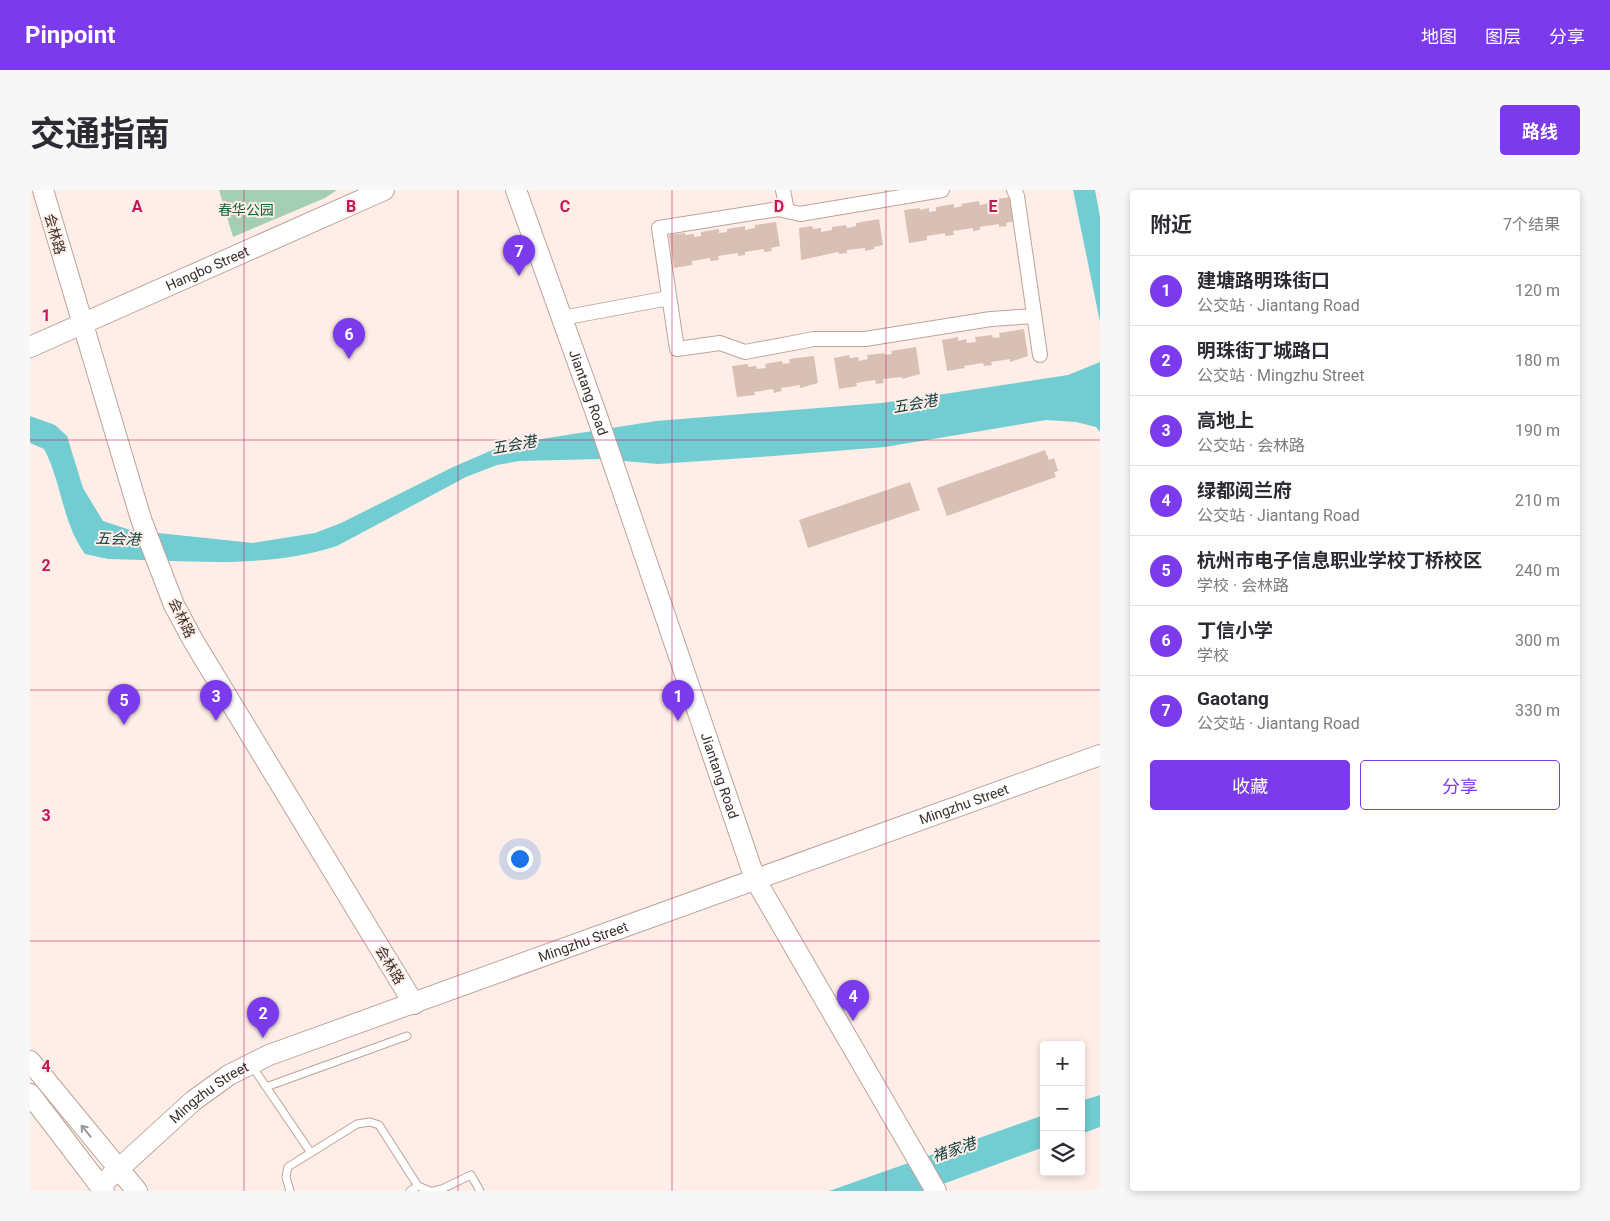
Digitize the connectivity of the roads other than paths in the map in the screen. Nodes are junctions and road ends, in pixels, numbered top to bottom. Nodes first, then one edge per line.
1 (42, 190) edge
2 (384, 190) edge
3 (516, 190) edge
4 (783, 190) edge
5 (942, 190) edge
6 (1014, 190) edge
7 (787, 211) junction
8 (669, 298) junction
9 (1034, 316) junction
10 (562, 318) junction
11 (82, 325) junction
12 (30, 347) edge
13 (1040, 355) dead end
14 (1100, 755) edge
15 (755, 879) junction
16 (414, 1004) junction
17 (407, 1036) dead end
18 (30, 1061) edge
19 (250, 1064) junction
20 (266, 1088) junction
21 (30, 1094) edge
22 (311, 1152) junction
23 (117, 1168) junction
24 (418, 1186) junction
25 (102, 1189) edge
26 (137, 1191) edge
27 (290, 1191) edge
28 (410, 1191) edge
29 (430, 1191) edge
30 (433, 1191) edge
31 (480, 1191) edge
32 (936, 1191) edge

1 - 11 street, 会林路
2 - 11 street, Hangbo Street
3 - 10 street, Jiantang Road
4 - 7 street
5 - 7 street
6 - 9 street
7 - 8 street
8 - 9 street
8 - 10 street
9 - 13 street
10 - 15 street, Jiantang Road
11 - 12 street, Hangbo Street
11 - 16 street, 会林路
14 - 15 street, Mingzhu Street
15 - 16 street, Mingzhu Street
15 - 32 street, Jiantang Road
16 - 19 street, Mingzhu Street
17 - 20 lane
23 -> 18 street
19 - 20 lane
19 - 23 street, Mingzhu Street
20 - 22 lane
21 - 25 street
22 - 24 lane
22 - 27 lane
23 - 25 street, Mingzhu Street
23 - 26 street
24 - 28 lane
24 - 29 lane
30 - 31 lane

